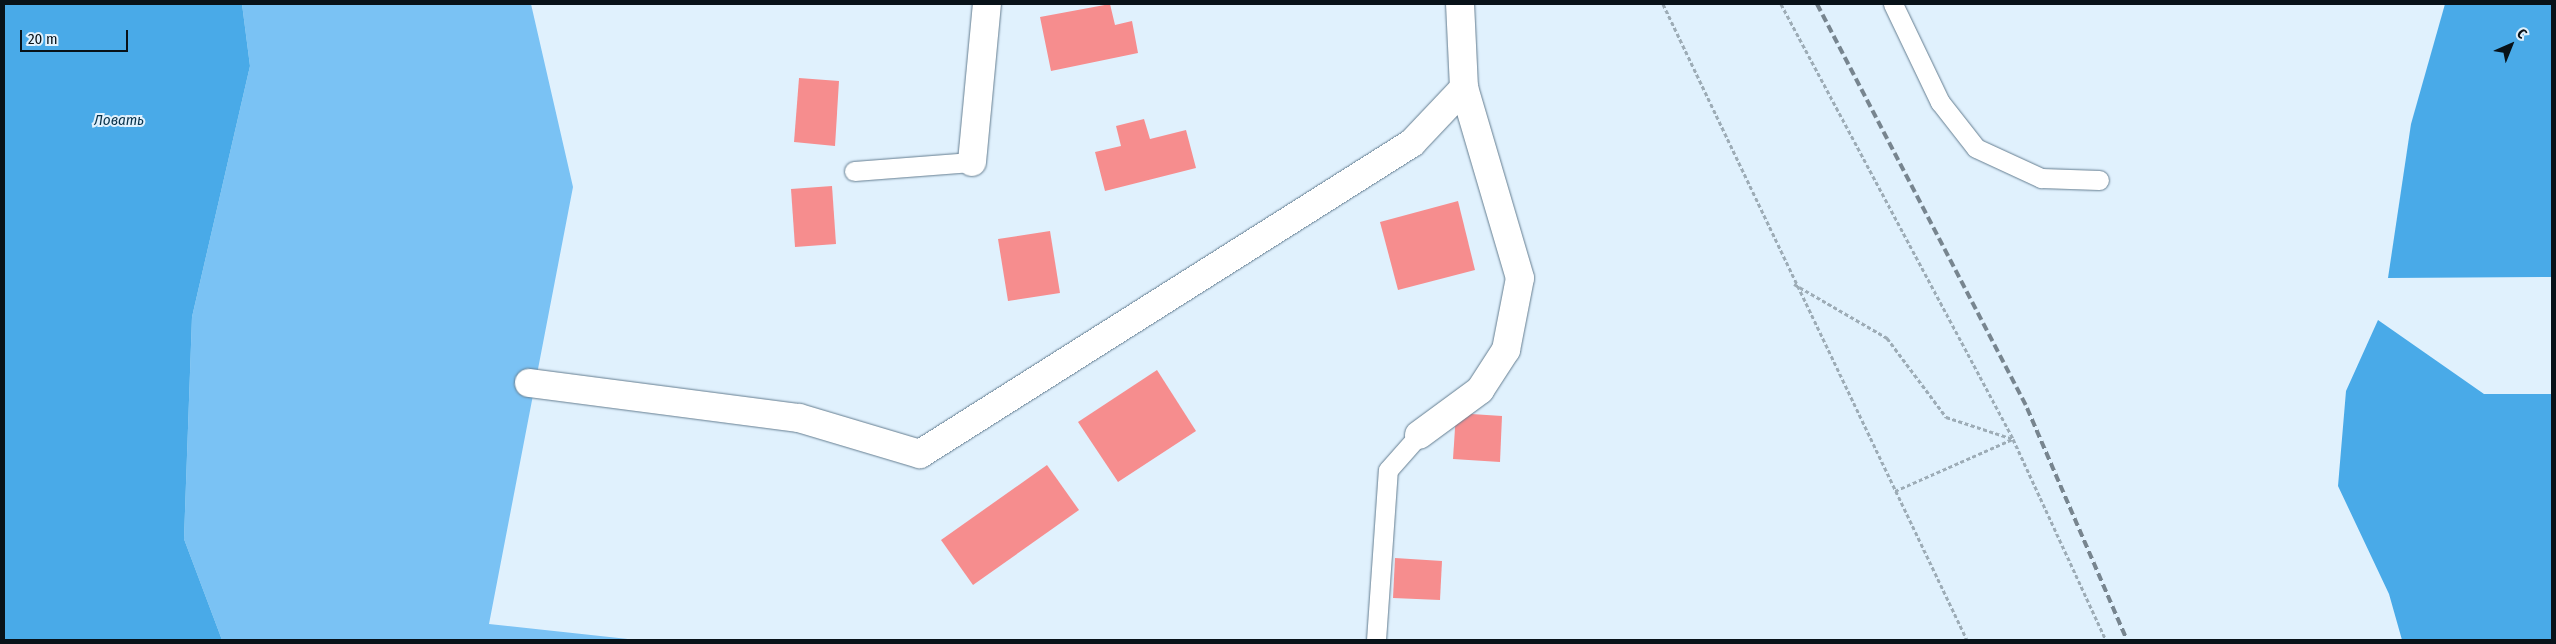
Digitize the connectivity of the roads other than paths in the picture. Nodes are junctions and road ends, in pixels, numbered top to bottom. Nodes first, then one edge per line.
1 (987, 4) edge
2 (1460, 4) edge
3 (1893, 4) edge
4 (1464, 88) junction
5 (972, 162) joint
6 (854, 171) dead end
7 (2099, 180) dead end
8 (529, 383) dead end
9 (1419, 435) joint
10 (1376, 640) edge

1 - 5 street
2 - 4 street
3 - 7 lane
4 - 8 street
4 - 9 street
5 - 6 lane
9 - 10 lane

